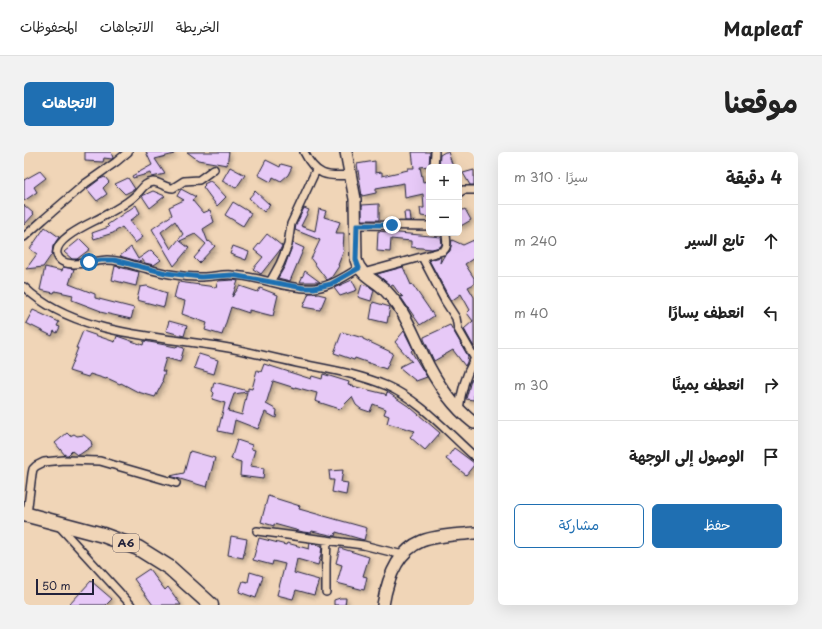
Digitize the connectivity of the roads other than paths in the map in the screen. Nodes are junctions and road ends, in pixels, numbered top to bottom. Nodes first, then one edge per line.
1 (128, 152) edge
2 (304, 152) edge
3 (346, 152) edge
4 (435, 152) edge
5 (434, 164) edge
6 (214, 169) dead end
7 (316, 170) junction
8 (351, 175) junction
9 (474, 190) edge
10 (462, 191) edge
11 (357, 225) junction
12 (426, 226) edge
13 (446, 236) edge
14 (24, 237) edge
15 (422, 257) junction
16 (361, 270) junction
17 (270, 282) junction
18 (24, 287) edge
19 (474, 357) edge
20 (474, 360) edge
21 (459, 410) junction
22 (474, 423) edge
23 (474, 456) edge
24 (176, 483) dead end
25 (25, 514) edge
26 (57, 523) junction
27 (256, 531) dead end
28 (474, 533) edge
29 (327, 540) junction
30 (403, 554) junction
31 (326, 592) dead end
32 (128, 604) edge
33 (211, 605) edge
34 (383, 605) edge

1 - 14 street
2 - 7 street
3 - 8 street
4 - 5 street
6 - 17 street
7 - 8 street
7 - 17 street
8 - 11 street
9 - 10 street
11 - 12 street
11 - 16 street
13 - 15 street
15 - 16 street
15 - 19 street
16 - 17 street
16 - 21 street
18 - 23 street
20 - 21 street
21 - 22 street
24 - 25 street
25 - 26 highway, A6
26 - 32 street
26 - 33 highway, A6
27 - 29 street
28 - 30 street
29 - 30 street
29 - 31 street
30 - 34 street

